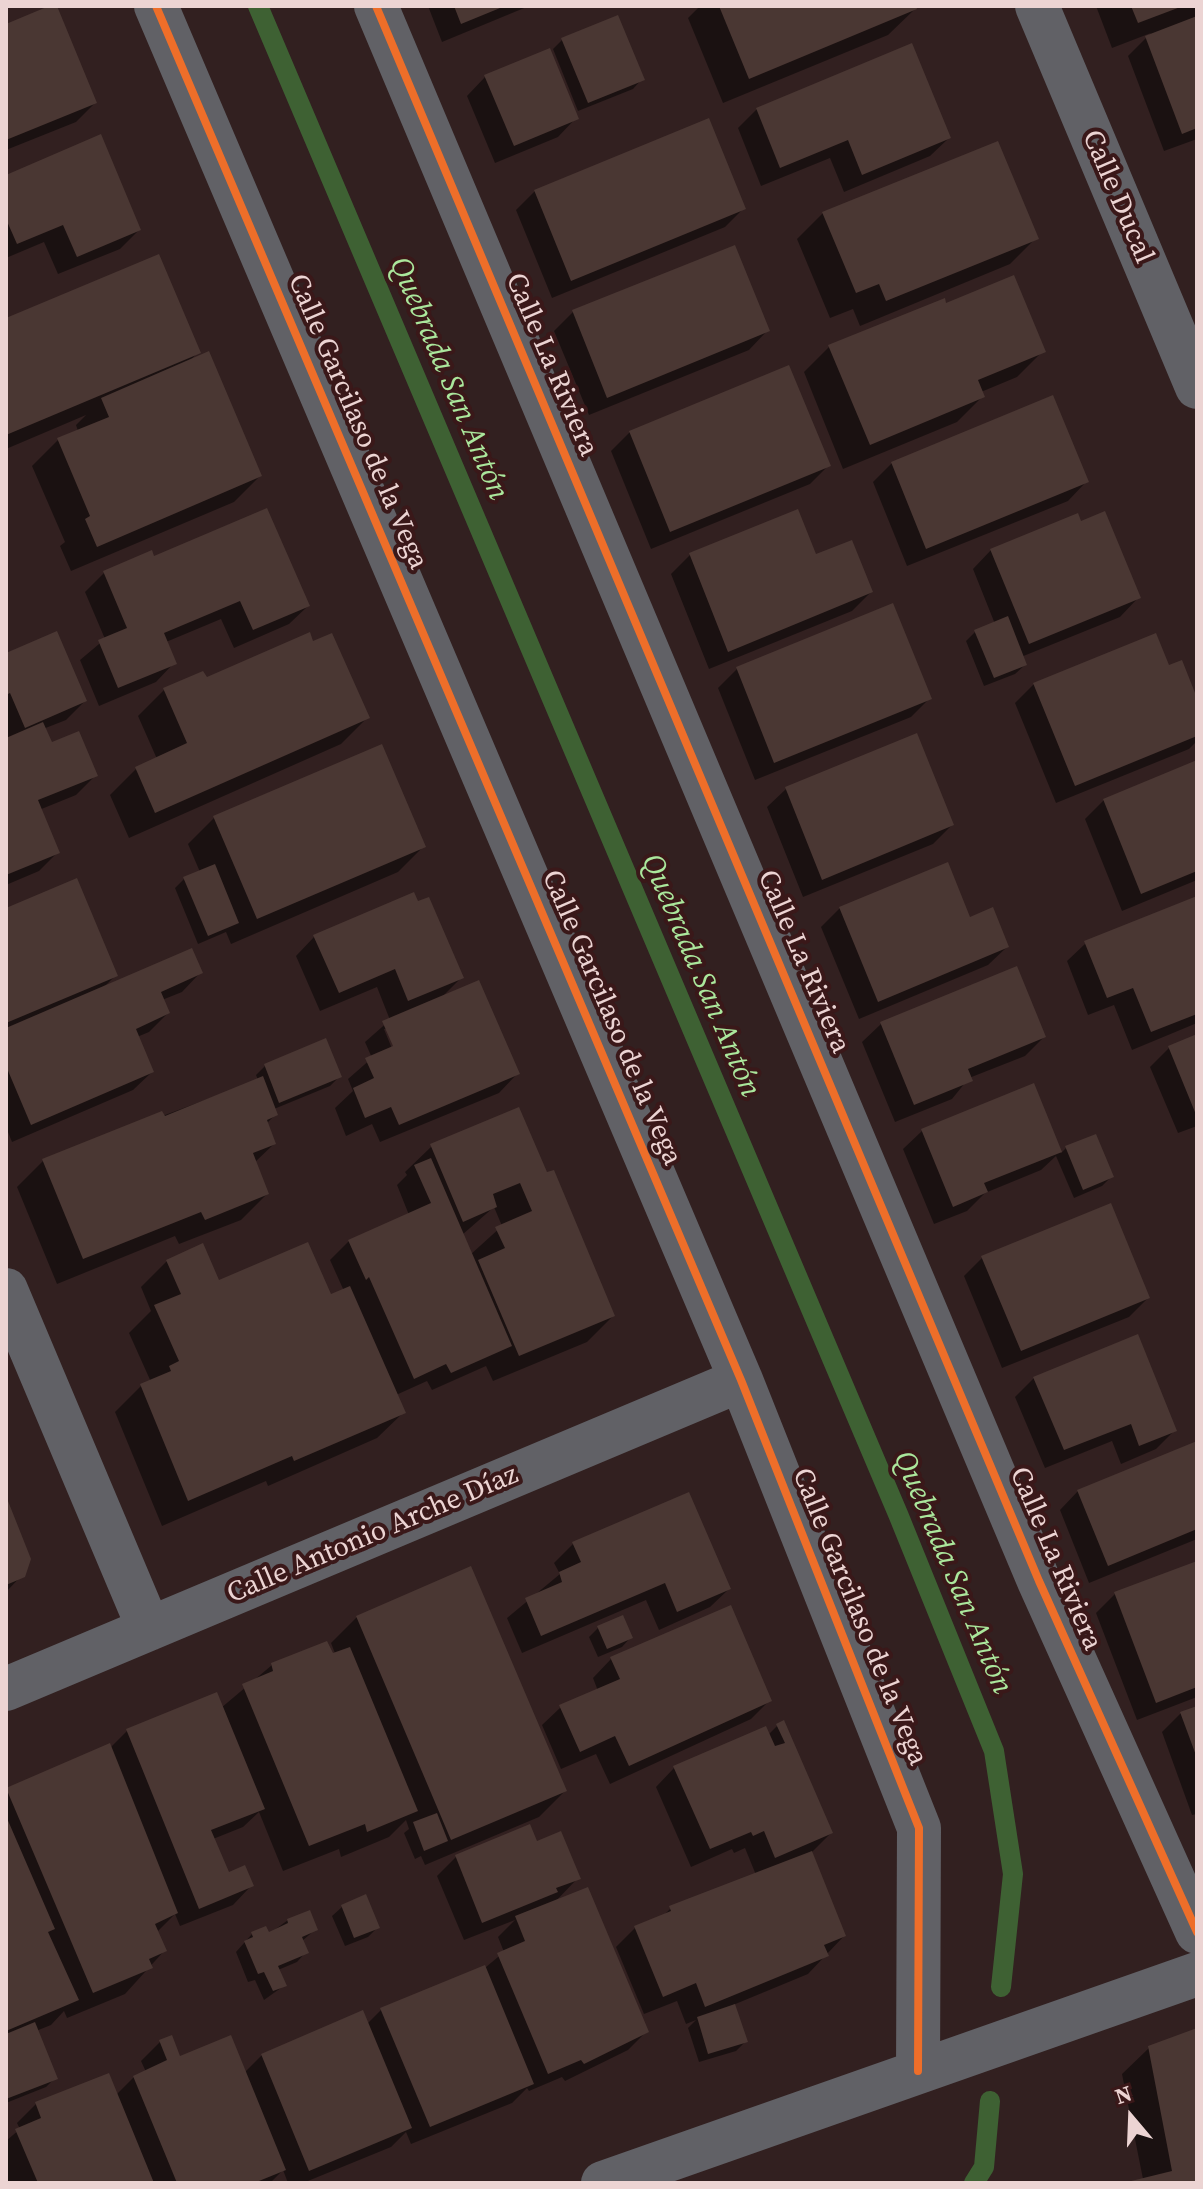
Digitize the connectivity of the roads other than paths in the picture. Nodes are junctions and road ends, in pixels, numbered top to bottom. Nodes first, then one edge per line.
1 (156, 6) edge
2 (376, 6) edge
3 (1037, 6) edge
4 (1197, 387) edge
5 (6, 1290) edge
6 (741, 1380) junction
7 (149, 1629) junction
8 (6, 1689) edge
9 (1197, 1932) edge
10 (1197, 1974) edge
11 (918, 2071) junction
12 (603, 2183) edge

1 - 6 street, Calle Garcilaso de la Vega
2 - 9 street, Calle La Riviera
3 - 4 street, Calle Ducal
5 - 7 street
6 - 7 street, Calle Antonio Arche Díaz
6 - 11 street, Calle Garcilaso de la Vega
7 - 8 street, Calle Antonio Arche Díaz
10 - 11 street
11 - 12 street

